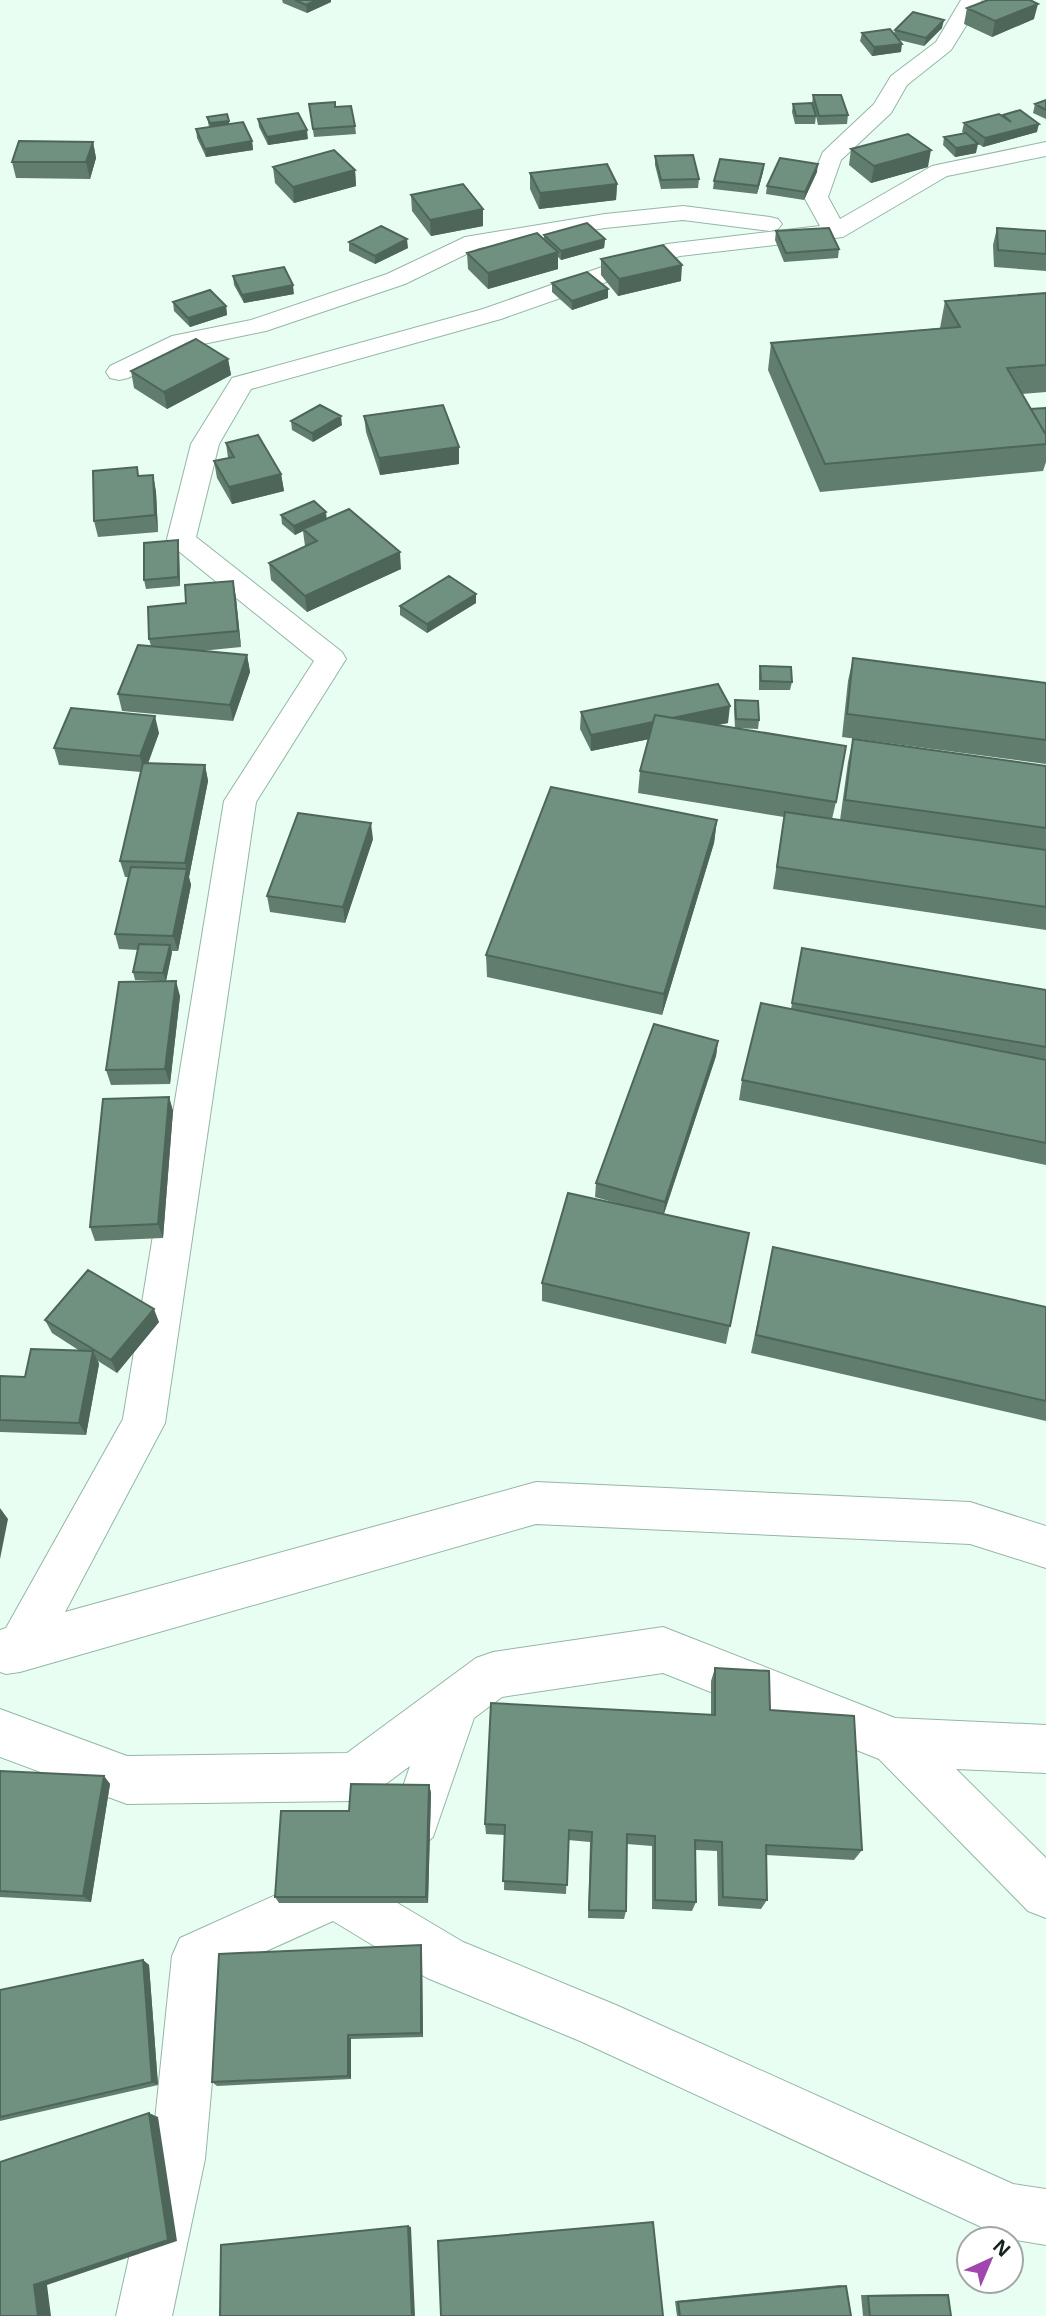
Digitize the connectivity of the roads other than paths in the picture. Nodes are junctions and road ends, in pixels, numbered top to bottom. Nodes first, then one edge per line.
1 (972, 0) edge
2 (1046, 149) edge
3 (835, 232) junction
4 (119, 372) dead end
5 (1046, 1547) edge
6 (10, 1650) edge
7 (455, 1703) junction
8 (0, 1733) edge
9 (895, 1742) junction
10 (1046, 1749) edge
11 (1046, 1893) edge
12 (336, 1894) junction
13 (1046, 2217) edge
14 (144, 2316) edge

1 - 3 street
2 - 3 street
3 - 4 street
3 - 6 street
5 - 6 street
7 - 8 street
7 - 9 street
7 - 12 street
9 - 10 street
9 - 11 street
12 - 13 street
12 - 14 street

